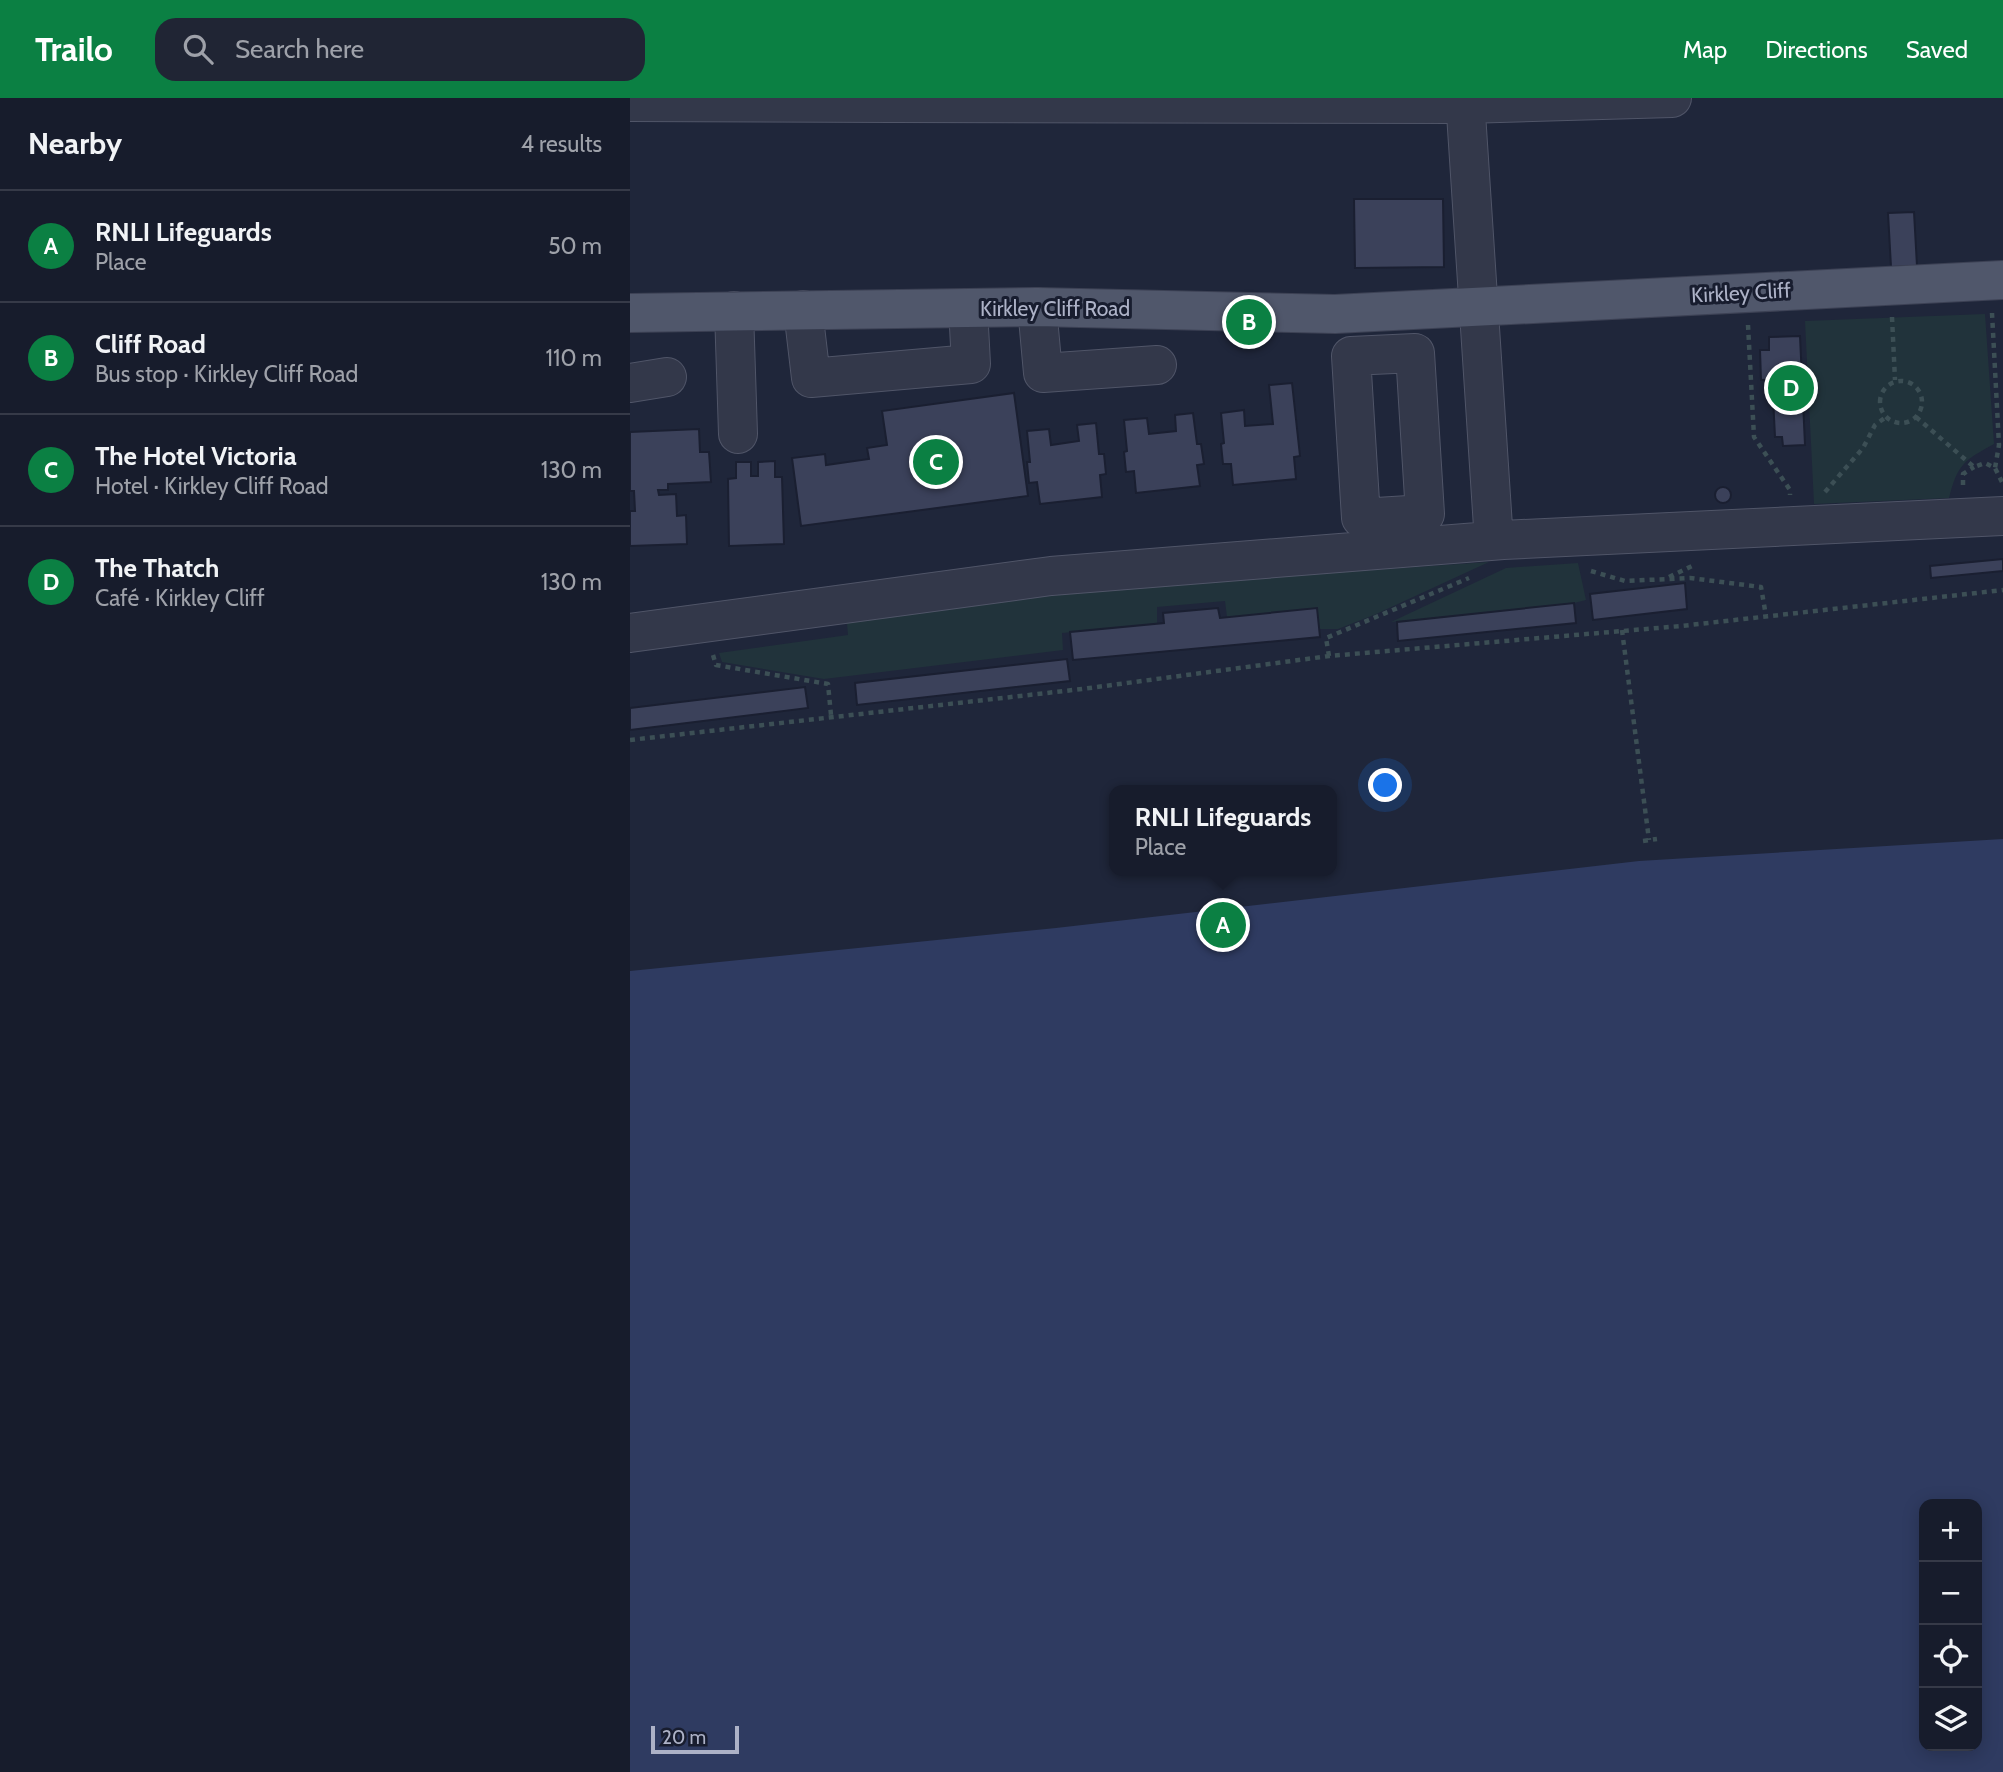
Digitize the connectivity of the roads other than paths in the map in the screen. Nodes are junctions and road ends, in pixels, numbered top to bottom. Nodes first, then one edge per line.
1 (1672, 98) edge
2 (892, 101) edge
3 (1465, 101) edge
4 (630, 102) edge
5 (1996, 281) edge
6 (1037, 307) junction
7 (1480, 307) junction
8 (968, 308) junction
9 (803, 310) junction
10 (734, 311) junction
11 (1378, 312) junction
12 (630, 313) edge
13 (1380, 355) dead end
14 (1157, 365) dead end
15 (667, 377) dead end
16 (630, 383) edge
17 (738, 434) dead end
18 (2003, 516) edge
19 (1493, 527) dead end
20 (630, 633) edge

1 - 3 street
2 - 3 street
2 - 4 street
3 - 7 street
5 - 7 main road, Kirkley Cliff
6 - 8 main road, Kirkley Cliff Road
6 - 11 main road, Kirkley Cliff Road
6 - 14 street
7 - 11 main road, Kirkley Cliff Road
7 - 19 street
8 - 9 main road, Kirkley Cliff Road
8 - 9 street
9 - 10 main road, Kirkley Cliff Road
10 - 12 main road, Kirkley Cliff Road
10 - 17 street
11 - 13 street
15 - 16 street
18 - 20 street

